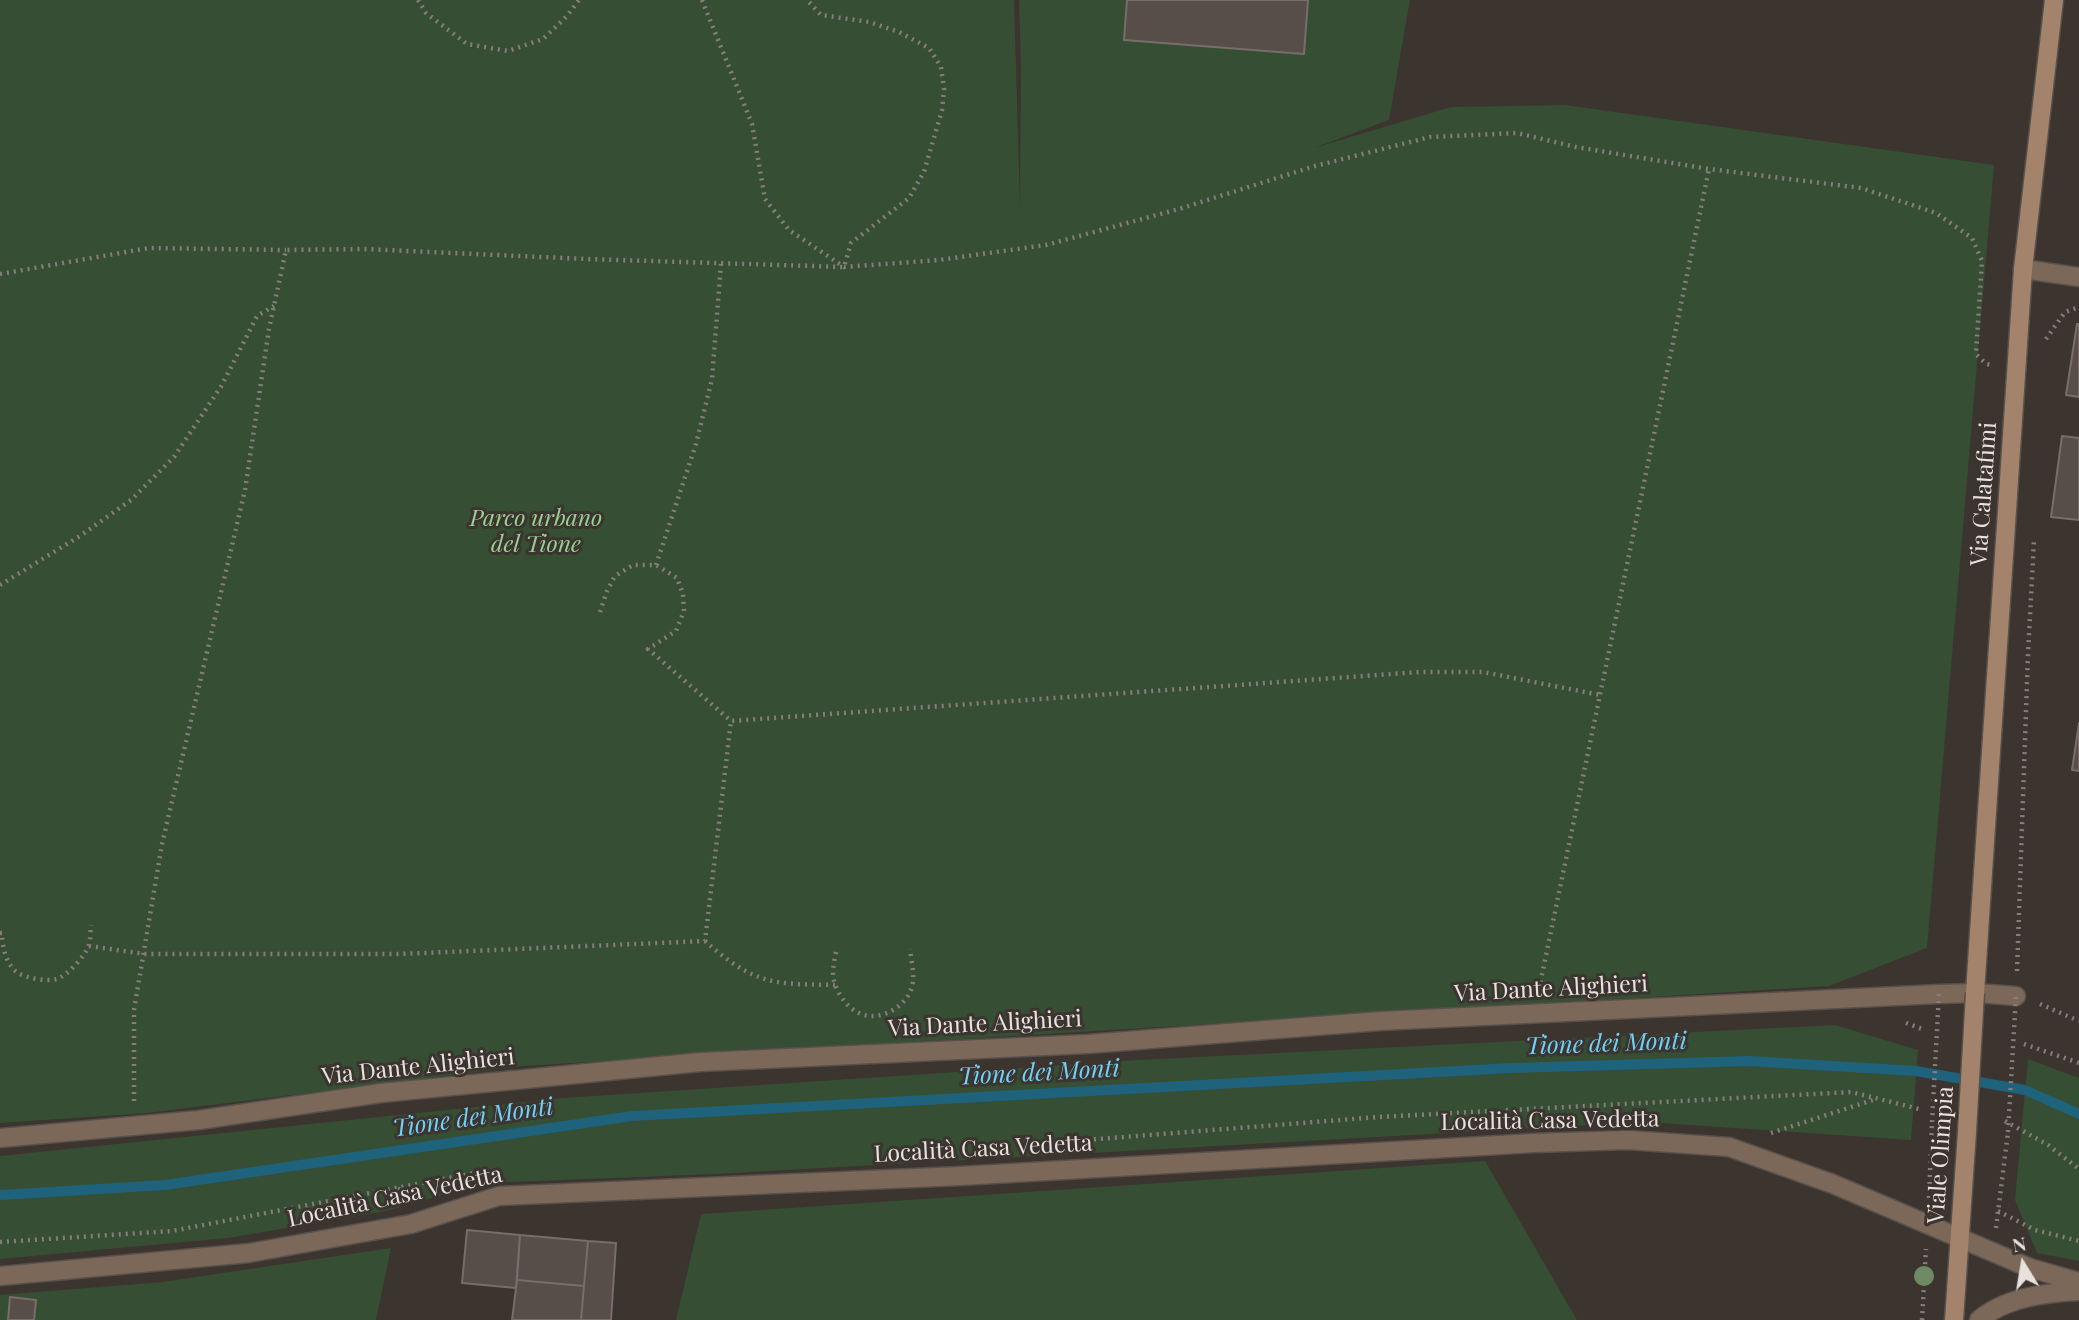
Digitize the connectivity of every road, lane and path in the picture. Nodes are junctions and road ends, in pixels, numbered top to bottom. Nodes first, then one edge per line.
1 (418, 0) edge
2 (579, 0) edge
3 (702, 0) edge
4 (807, 0) edge
5 (2054, 0) edge
6 (1709, 169) junction
7 (286, 250) junction
8 (721, 264) junction
9 (844, 267) junction
10 (2023, 269) junction
11 (0, 274) edge
12 (2079, 277) edge
13 (274, 306) junction
14 (2079, 307) edge
15 (2045, 340) dead end
16 (2017, 368) junction
17 (2034, 531) dead end
18 (656, 565) junction
19 (0, 585) edge
20 (600, 612) dead end
21 (1600, 695) junction
22 (731, 721) junction
23 (90, 925) dead end
24 (0, 933) edge
25 (705, 941) junction
26 (89, 946) junction
27 (910, 949) dead end
28 (836, 952) dead end
29 (144, 954) junction
30 (835, 985) junction
31 (1975, 993) junction
32 (1940, 994) junction
33 (2021, 997) junction
34 (2036, 1002) dead end
35 (1534, 1014) junction
36 (2079, 1021) edge
37 (2024, 1044) dead end
38 (2079, 1063) edge
39 (1877, 1098) dead end
40 (2005, 1121) dead end
41 (1932, 1122) dead end
42 (134, 1126) junction
43 (0, 1138) edge
44 (1729, 1147) junction
45 (2079, 1169) edge
46 (1960, 1237) junction
47 (2079, 1241) edge
48 (0, 1276) edge
49 (2079, 1282) edge
50 (2079, 1291) edge
51 (1954, 1320) edge
52 (1979, 1320) edge

1 - 2 path
3 - 9 path
4 - 9 path
5 - 10 main road, Via Calatafimi
6 - 9 path
6 - 16 path
6 - 21 path
7 - 8 path
7 - 11 path
7 - 13 path
8 - 9 path
8 - 18 path
10 - 12 street
10 - 16 main road, Via Calatafimi
13 - 19 path
13 - 29 path
14 - 15 path
16 - 31 main road, Via Calatafimi
17 - 33 path
18 - 20 path
18 - 22 path
21 - 22 path
21 - 35 path
22 - 25 path
23 - 26 path
24 - 26 path
25 - 29 path
25 - 30 path
26 - 29 path
27 - 30 path
28 - 30 path
29 - 42 path
31 - 32 street, Via Dante Alighieri
31 - 33 street, Via Dante Alighieri
31 - 46 main road, Viale Olimpia, bridge
32 - 35 street, Via Dante Alighieri
32 - 41 path, bridge
33 - 47 path, bridge
34 - 36 path
35 - 42 street, Via Dante Alighieri
37 - 38 path
39 - 44 path
40 - 45 path
42 - 43 street, Via Dante Alighieri
44 - 46 street, Località Casa Vedetta
44 - 48 street, Località Casa Vedetta
46 - 49 street, Località Casa Vedetta
46 - 51 main road, Viale Olimpia
50 - 52 street

